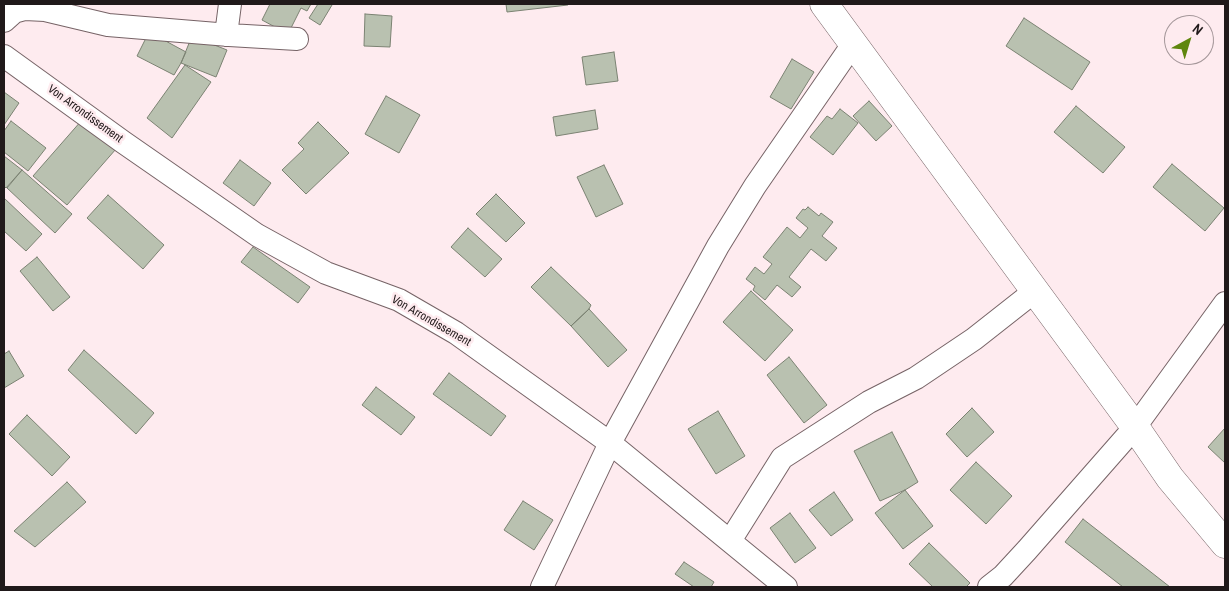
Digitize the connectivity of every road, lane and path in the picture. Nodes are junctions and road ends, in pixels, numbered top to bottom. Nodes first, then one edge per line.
1 (230, 4) edge
2 (824, 4) edge
3 (4, 21) edge
4 (226, 35) junction
5 (297, 39) dead end
6 (853, 44) junction
7 (4, 56) edge
8 (1035, 291) junction
9 (1225, 303) edge
10 (1135, 427) junction
11 (610, 443) junction
12 (730, 541) junction
13 (1225, 544) edge
14 (542, 587) edge
15 (786, 587) edge
16 (989, 587) edge

1 - 4 street
2 - 6 street
3 - 4 street
4 - 5 street
6 - 8 street
6 - 11 street
7 - 11 street, Von Arrondissement
8 - 10 street
8 - 12 street
9 - 10 street
10 - 13 street
10 - 16 street
11 - 12 street, Von Arrondissement
11 - 14 street
12 - 15 street, Von Arrondissement

